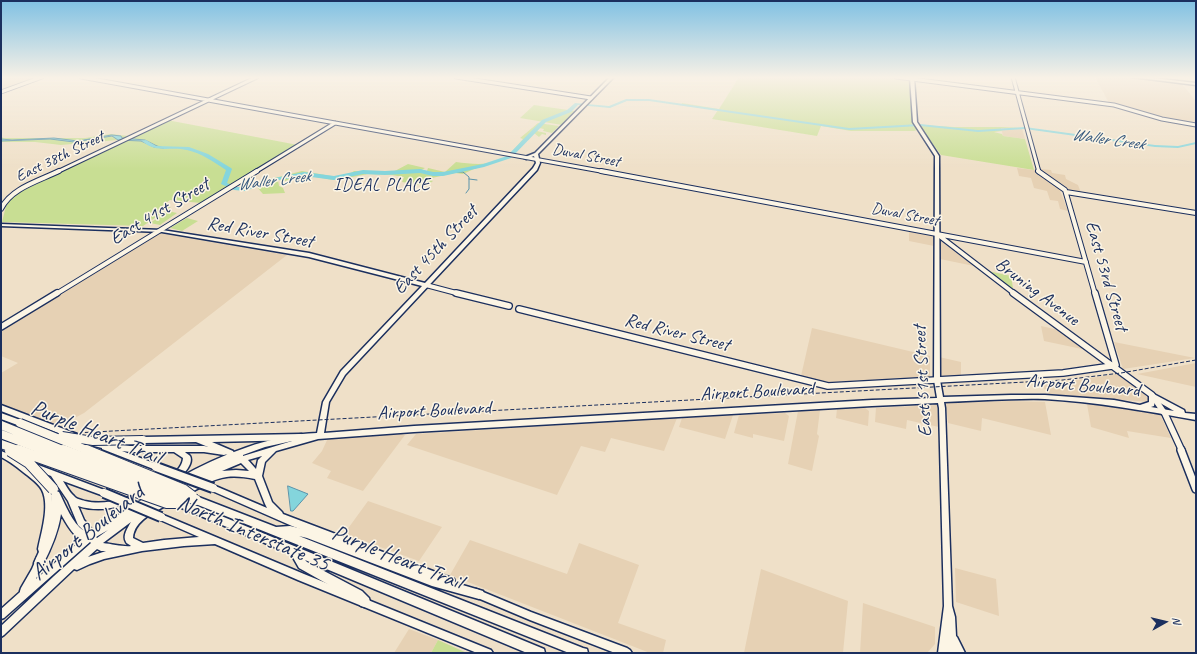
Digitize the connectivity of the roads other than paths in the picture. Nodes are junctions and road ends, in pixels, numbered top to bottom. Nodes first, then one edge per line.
1 (192, 108) edge
2 (250, 108) edge
3 (582, 108) edge
4 (915, 108) edge
5 (1021, 108) edge
6 (1123, 108) edge
7 (335, 123) junction
8 (1196, 124) edge
9 (536, 157) junction
10 (526, 158) joint
11 (544, 161) junction
12 (536, 167) junction
13 (1066, 192) junction
14 (1, 209) edge
15 (1196, 213) edge
16 (1, 225) edge
17 (158, 231) junction
18 (937, 234) junction
19 (1086, 262) junction
20 (426, 285) junction
21 (509, 306) dead end
22 (519, 308) dead end
23 (1, 327) edge
24 (1112, 366) junction
25 (937, 380) junction
26 (1152, 395) junction
27 (942, 400) junction
28 (1138, 407) junction
29 (1, 408) edge
30 (1162, 411) junction
31 (1, 416) edge
32 (1193, 417) edge
33 (20, 423) junction
34 (1, 425) edge
35 (1, 434) edge
36 (320, 436) junction
37 (301, 437) junction
38 (195, 439) junction
39 (97, 444) junction
40 (1, 445) edge
41 (276, 448) junction
42 (176, 450) junction
43 (1, 454) edge
44 (237, 456) junction
45 (12, 459) junction
46 (54, 474) junction
47 (258, 476) junction
48 (1196, 489) edge
49 (54, 492) junction
50 (70, 499) junction
51 (196, 500) junction
52 (182, 504) junction
53 (281, 517) junction
54 (274, 531) junction
55 (93, 540) junction
56 (219, 541) junction
57 (143, 548) junction
58 (295, 552) junction
59 (39, 563) junction
60 (56, 580) junction
61 (479, 594) junction
62 (365, 602) junction
63 (948, 606) junction
64 (2, 614) edge
65 (950, 627) junction
66 (1, 632) edge
67 (488, 653) edge
68 (540, 653) edge
69 (583, 653) edge
70 (627, 653) edge
71 (943, 653) edge
72 (953, 653) edge
73 (960, 653) edge

1 - 14 street, East 38th Street
2 - 7 street, Duval Street
3 - 9 main road
4 - 18 main road, East 51st Street
5 - 13 street
6 - 8 street
7 - 10 street, Duval Street
7 - 17 street, East 41st Street
9 - 10 main road
9 - 11 street, Duval Street
9 - 12 main road
11 - 12 main road, East 45th Street
11 - 18 street, Duval Street
12 - 20 main road, East 45th Street
13 - 15 street
13 - 19 street, East 53rd Street
16 - 17 main road, Red River Street
17 - 20 main road, Red River Street
17 - 23 street, East 41st Street
18 - 19 street, Duval Street
18 - 24 street, Bruning Avenue
18 - 25 main road, East 51st Street
19 - 24 street, East 53rd Street
20 - 21 street, Red River Street
20 - 36 main road, East 45th Street
22 - 25 street, Red River Street
24 - 25 street, Red River Street
24 - 26 street, Bruning Avenue
25 - 27 main road, East 51st Street
26 - 28 main road
26 - 30 street
26 - 32 main road
27 - 28 main road, Airport Boulevard
27 - 36 main road, Airport Boulevard
27 - 63 main road, East 51st Street
28 - 30 main road, Airport Boulevard
29 - 39 main road, North Interstate 35
30 - 32 main road, Airport Boulevard
30 - 48 street
31 - 33 highway, Purple Heart Trail
33 - 38 highway, bridge
33 - 51 highway, Purple Heart Trail, bridge
34 - 51 highway, Purple Heart Trail, bridge
35 - 52 highway, Purple Heart Trail, bridge
36 - 37 main road, Airport Boulevard
36 - 41 main road, Airport Boulevard
37 - 38 highway
37 - 44 main road, Airport Boulevard
38 - 44 highway
39 - 42 main road
39 - 53 main road, North Interstate 35, bridge
40 - 49 highway, bridge
40 - 52 highway, Purple Heart Trail, bridge
41 - 44 main road, Airport Boulevard
41 - 47 main road
42 - 44 main road
42 - 50 main road
43 - 45 main road, North Interstate 35
44 - 47 main road
44 - 55 main road, Airport Boulevard
45 - 46 main road, North Interstate 35
45 - 59 main road
46 - 50 main road
46 - 56 main road, North Interstate 35, bridge
47 - 53 main road
47 - 57 main road
49 - 55 highway
49 - 59 highway
50 - 55 main road
51 - 54 highway, Purple Heart Trail
52 - 58 highway, Purple Heart Trail
53 - 61 main road, North Interstate 35
54 - 61 highway
54 - 69 highway, Purple Heart Trail
55 - 57 main road
55 - 60 main road, Airport Boulevard
55 - 64 main road, Airport Boulevard
56 - 57 main road
56 - 62 main road, North Interstate 35
57 - 60 main road
58 - 62 highway
58 - 68 highway, Purple Heart Trail
59 - 64 main road
60 - 66 main road, Airport Boulevard
61 - 70 main road, North Interstate 35
62 - 67 main road, North Interstate 35
63 - 65 main road, East 51st Street
63 - 71 main road, East 51st Street
65 - 72 main road, East 51st Street
65 - 73 main road

